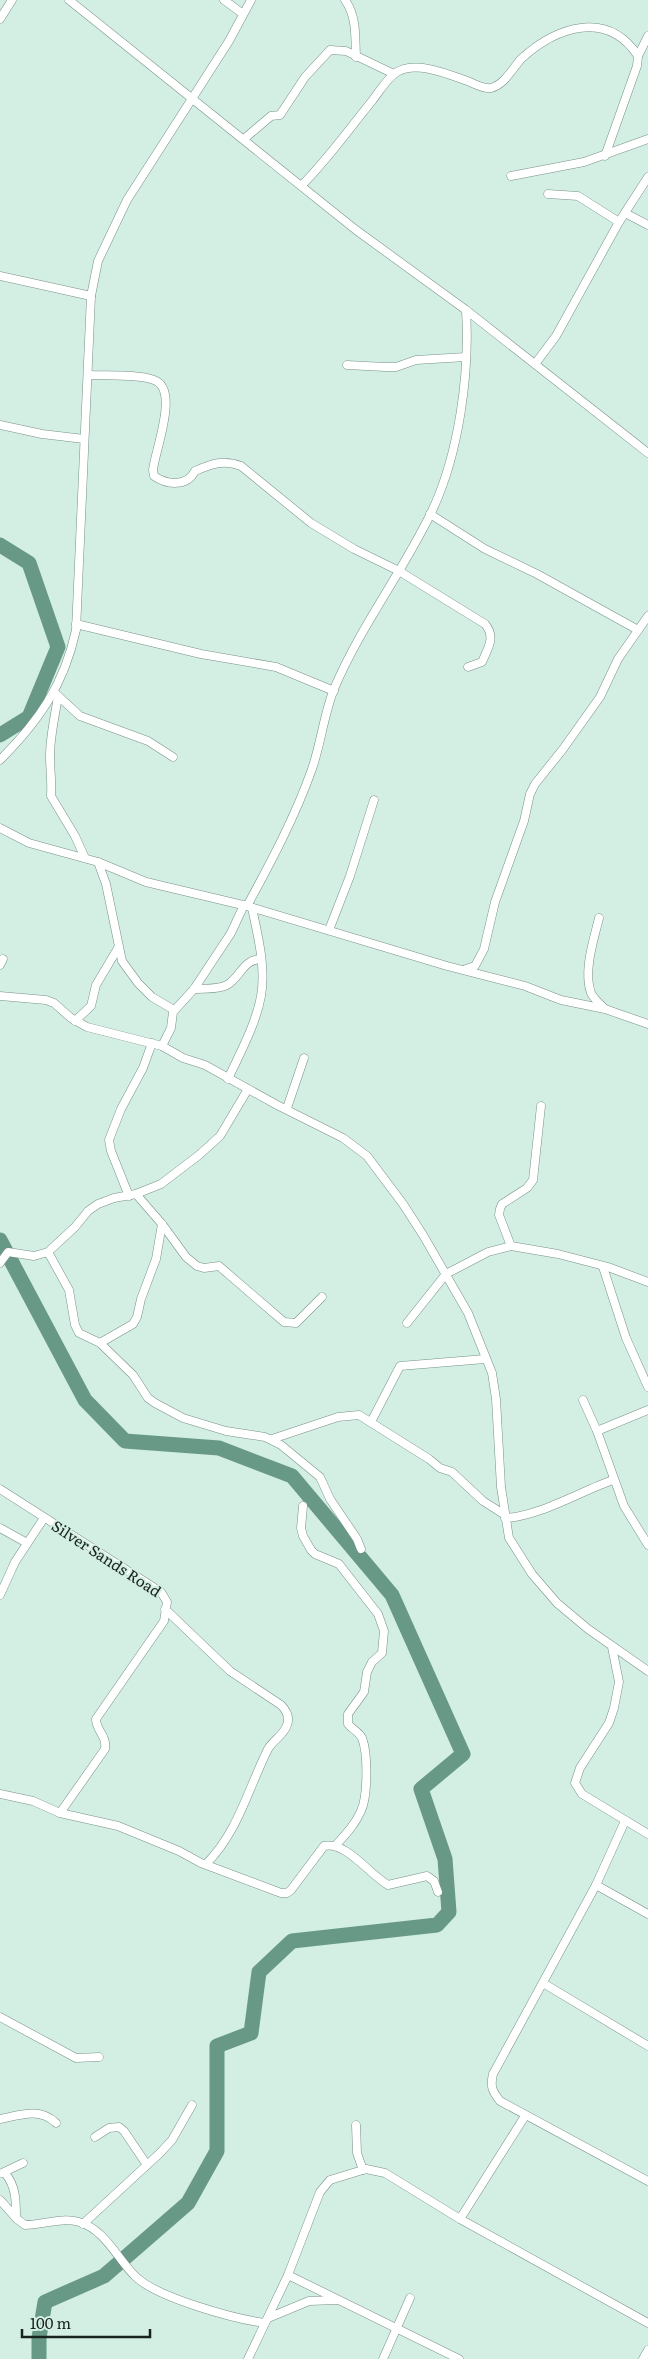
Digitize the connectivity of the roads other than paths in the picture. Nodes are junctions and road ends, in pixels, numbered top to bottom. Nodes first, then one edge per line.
1 (12, 0) edge
2 (69, 0) edge
3 (224, 0) edge
4 (251, 0) edge
5 (345, 0) edge
6 (243, 14) junction
7 (0, 19) edge
8 (648, 36) edge
9 (638, 56) junction
10 (356, 57) junction
11 (394, 74) junction
12 (192, 97) junction
13 (244, 139) junction
14 (648, 139) edge
15 (605, 156) junction
16 (511, 176) dead end
17 (648, 177) edge
18 (302, 185) junction
19 (548, 194) dead end
20 (625, 213) junction
21 (619, 222) junction
22 (648, 225) edge
23 (0, 276) edge
24 (92, 296) junction
25 (466, 310) junction
26 (466, 357) junction
27 (535, 364) junction
28 (347, 365) dead end
29 (89, 375) junction
30 (0, 425) edge
31 (84, 439) junction
32 (648, 453) edge
33 (430, 514) junction
34 (399, 571) junction
35 (648, 616) edge
36 (76, 624) junction
37 (638, 630) junction
38 (468, 667) dead end
39 (334, 691) junction
40 (56, 695) junction
41 (173, 757) dead end
42 (0, 760) edge
43 (374, 800) dead end
44 (0, 828) edge
45 (85, 858) junction
46 (98, 862) junction
47 (248, 907) junction
48 (599, 918) dead end
49 (329, 930) junction
50 (118, 948) junction
51 (261, 959) junction
52 (462, 969) junction
53 (194, 989) junction
54 (0, 996) edge
55 (605, 1009) junction
56 (174, 1010) junction
57 (75, 1021) junction
58 (648, 1024) edge
59 (152, 1043) junction
60 (162, 1046) junction
61 (304, 1058) dead end
62 (228, 1078) junction
63 (248, 1089) junction
64 (541, 1106) dead end
65 (287, 1108) junction
66 (132, 1195) junction
67 (162, 1224) junction
68 (511, 1246) junction
69 (48, 1252) junction
70 (0, 1263) edge
71 (603, 1267) junction
72 (446, 1274) junction
73 (648, 1282) edge
74 (322, 1297) dead end
75 (406, 1323) dead end
76 (100, 1343) junction
77 (485, 1359) junction
78 (648, 1387) edge
79 (583, 1400) dead end
80 (648, 1410) edge
81 (371, 1422) junction
82 (597, 1431) junction
83 (272, 1439) junction
84 (613, 1480) junction
85 (0, 1489) edge
86 (303, 1506) dead end
87 (505, 1517) junction
88 (44, 1518) junction
89 (0, 1528) edge
90 (27, 1543) junction
91 (648, 1545) edge
92 (361, 1549) dead end
93 (0, 1595) edge
94 (166, 1606) junction
95 (612, 1648) junction
96 (648, 1672) edge
97 (0, 1794) edge
98 (60, 1813) junction
99 (625, 1822) junction
100 (648, 1834) edge
101 (335, 1846) junction
102 (206, 1864) junction
103 (596, 1885) junction
104 (438, 1892) dead end
105 (648, 1914) edge
106 (543, 1983) junction
107 (0, 2017) edge
108 (648, 2046) edge
109 (100, 2057) dead end
110 (192, 2106) dead end
111 (525, 2116) junction
112 (0, 2119) edge
113 (56, 2123) dead end
114 (356, 2126) dead end
115 (95, 2137) dead end
116 (23, 2163) dead end
117 (147, 2165) junction
118 (363, 2170) junction
119 (3, 2173) edge
120 (648, 2181) edge
121 (0, 2200) edge
122 (16, 2217) junction
123 (460, 2219) junction
124 (83, 2224) junction
125 (288, 2275) junction
126 (410, 2298) dead end
127 (339, 2300) junction
128 (266, 2320) junction
129 (648, 2323) edge
130 (396, 2328) junction
131 (248, 2359) edge
132 (383, 2359) edge
133 (459, 2359) edge

1 - 7 street
2 - 12 street
3 - 6 street
4 - 6 street
5 - 10 street
6 - 12 street
8 - 9 street
9 - 11 street
9 - 15 street
10 - 11 street
10 - 13 street
11 - 18 street
12 - 13 street
12 - 24 street
13 - 18 street
14 - 15 street
15 - 16 street
17 - 20 street
18 - 25 street
19 - 21 street
20 - 21 street
20 - 22 street
21 - 27 street
23 - 24 street
24 - 29 street
25 - 26 street
25 - 27 street
26 - 28 street
26 - 33 street
27 - 32 street
29 - 31 street
29 - 34 street
30 - 31 street
31 - 36 street
33 - 34 street
33 - 37 street
34 - 38 street
34 - 39 street
35 - 37 street
36 - 39 street
36 - 40 street
37 - 52 street
39 - 47 street
40 - 41 street
40 - 42 street
40 - 45 street
43 - 49 street
44 - 45 street
45 - 46 street
46 - 47 street
46 - 50 street
47 - 49 street
47 - 51 street
47 - 53 street
48 - 55 street
49 - 52 street
50 - 56 street
50 - 57 street
51 - 53 street
51 - 62 street
52 - 55 street
53 - 56 street
54 - 57 street
55 - 58 street
56 - 60 street
57 - 59 street
59 - 60 street
59 - 66 street
60 - 62 street
61 - 65 street
62 - 63 street
63 - 65 street
63 - 66 street
64 - 68 street
65 - 72 street
66 - 67 street
66 - 69 street
67 - 74 street
67 - 76 street
68 - 71 street
68 - 72 street
69 - 70 street
69 - 76 street
71 - 73 street
71 - 78 street
72 - 75 street
72 - 77 street
76 - 83 street
77 - 81 street
77 - 87 street
79 - 82 street
80 - 82 street
81 - 83 street
81 - 87 street
82 - 84 street
83 - 92 street
84 - 87 street
84 - 91 street
85 - 88 street, Silver Sands Road
86 - 101 street
87 - 95 street
88 - 90 street, Silver Sands Road
88 - 94 street, Silver Sands Road
89 - 90 street
90 - 93 street, Silver Sands Road
94 - 98 street
94 - 102 street, Silver Sands Road
95 - 96 street
95 - 99 street
97 - 98 street
98 - 102 street
99 - 100 street
99 - 103 street
101 - 102 street
101 - 104 street
103 - 105 street
103 - 106 street
106 - 108 street
106 - 111 street
107 - 109 street
110 - 117 street
111 - 120 street
111 - 123 street
112 - 113 street
114 - 118 street
115 - 117 street
116 - 119 street
117 - 124 street
118 - 123 street
118 - 125 street
119 - 122 street
121 - 122 street
122 - 124 street
123 - 129 street
124 - 128 street
125 - 127 street
125 - 128 street
126 - 130 street
127 - 128 street
127 - 130 street
128 - 131 street
130 - 132 street
130 - 133 street

